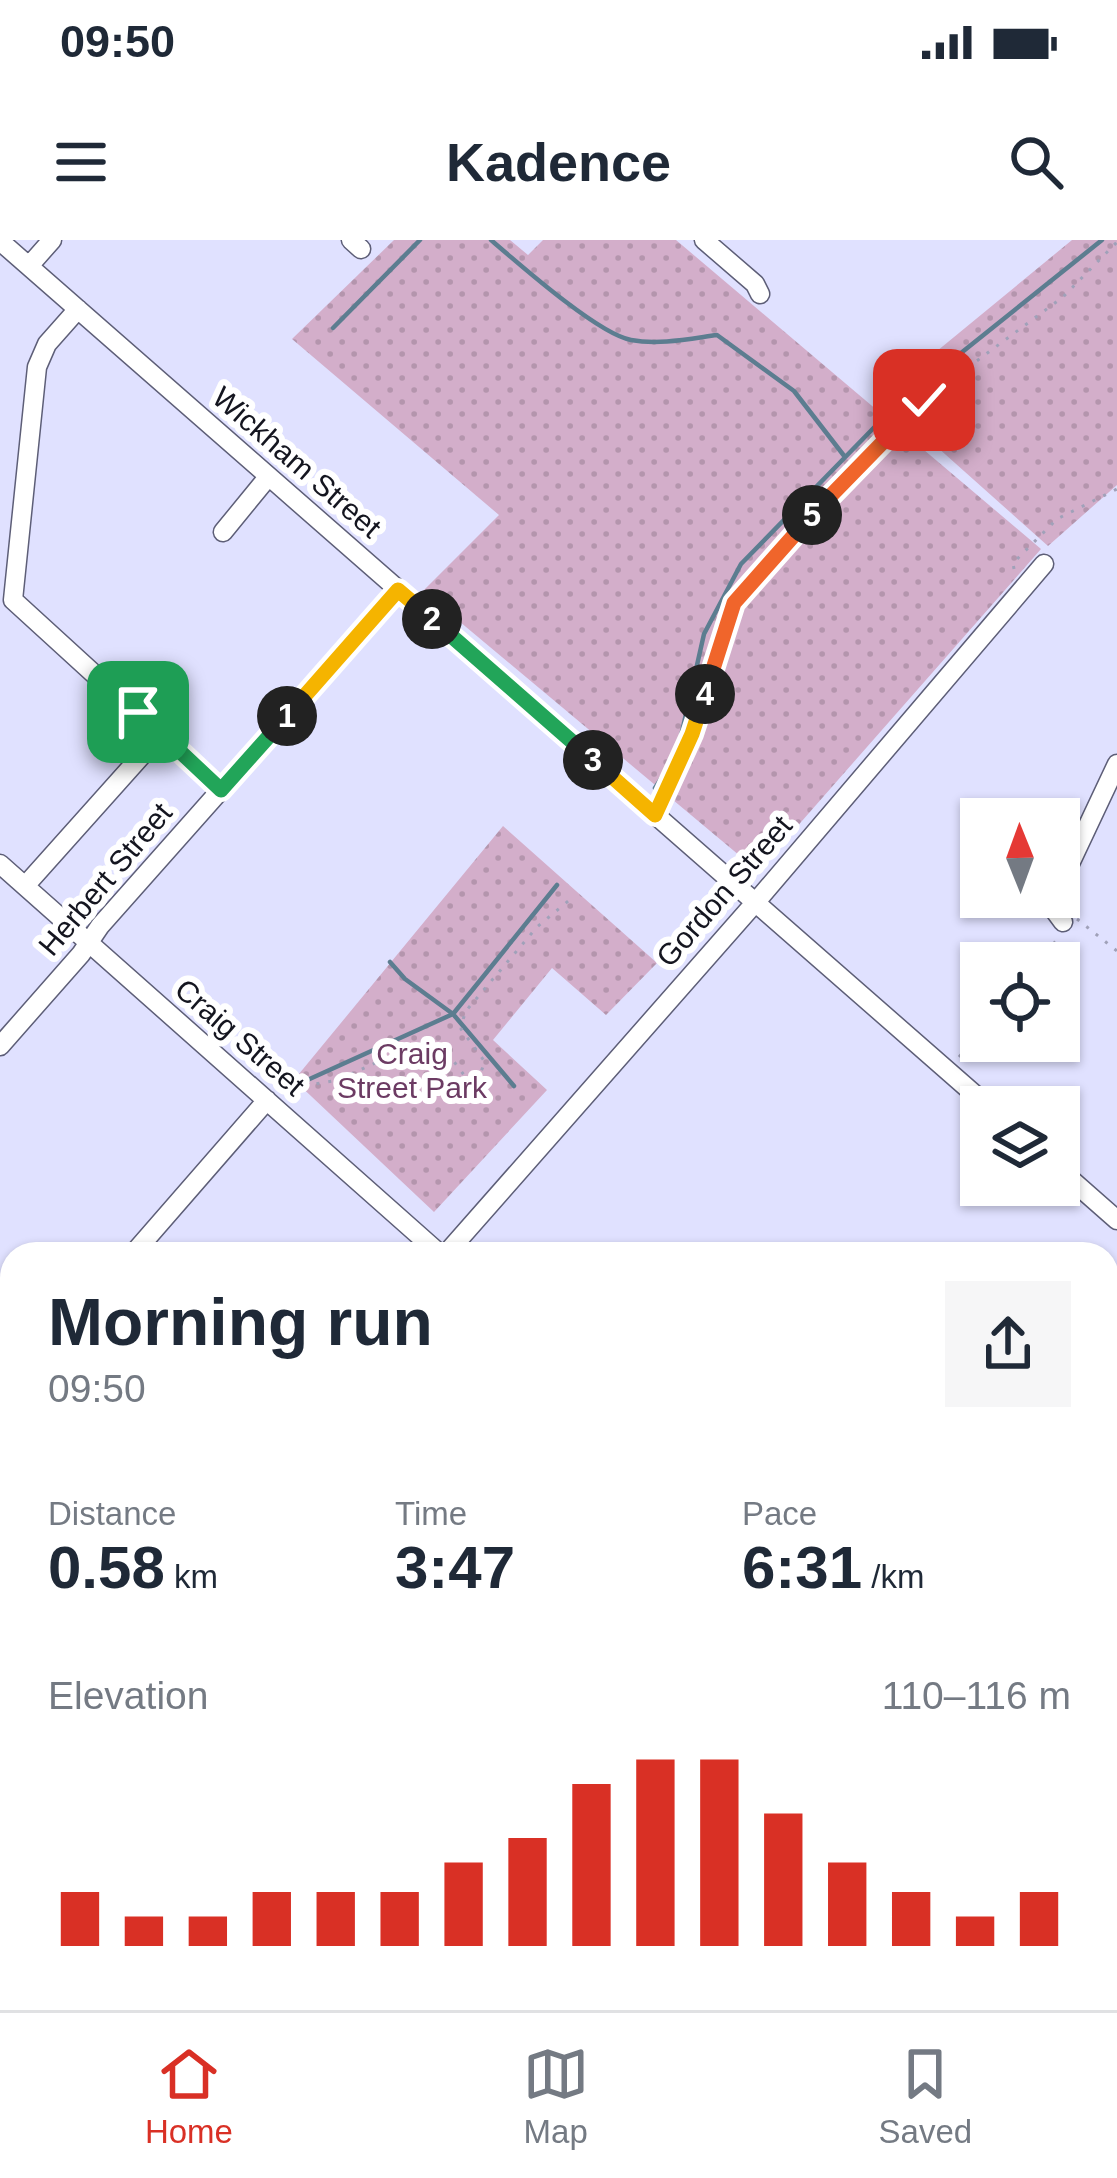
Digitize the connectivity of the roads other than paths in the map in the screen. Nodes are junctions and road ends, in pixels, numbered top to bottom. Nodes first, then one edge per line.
1 (52, 240) edge
2 (704, 240) edge
3 (0, 241) edge
4 (29, 266) junction
5 (760, 294) dead end
6 (78, 309) junction
7 (268, 477) junction
8 (223, 532) dead end
9 (1044, 564) dead end
10 (398, 590) junction
11 (160, 735) junction
12 (1117, 764) edge
13 (221, 790) junction
14 (1080, 842) edge
15 (0, 864) edge
16 (26, 886) junction
17 (755, 902) junction
18 (1062, 918) edge
19 (1063, 922) road end
20 (88, 944) junction
21 (0, 1046) edge
22 (965, 1086) edge
23 (273, 1095) junction
24 (1080, 1187) edge
25 (1117, 1220) edge
26 (144, 1242) edge
27 (430, 1242) edge
28 (454, 1242) edge

1 - 4 street
2 - 5 street
3 - 4 street, Wickham Street
4 - 6 street, Wickham Street
6 - 7 street, Wickham Street
6 - 11 street
7 - 8 street
7 - 10 street, Wickham Street
9 - 17 street, Gordon Street
10 - 13 street, Herbert Street
10 - 17 street, Wickham Street
11 - 13 street
11 - 16 street
12 - 14 street
13 - 20 street, Herbert Street
15 - 16 street, Craig Street
16 - 20 street, Craig Street
17 - 22 street, Wickham Street
17 - 28 street, Gordon Street
18 - 19 street
20 - 21 street, Herbert Street
20 - 23 street, Craig Street
23 - 26 street
23 - 27 street, Craig Street
24 - 25 street

